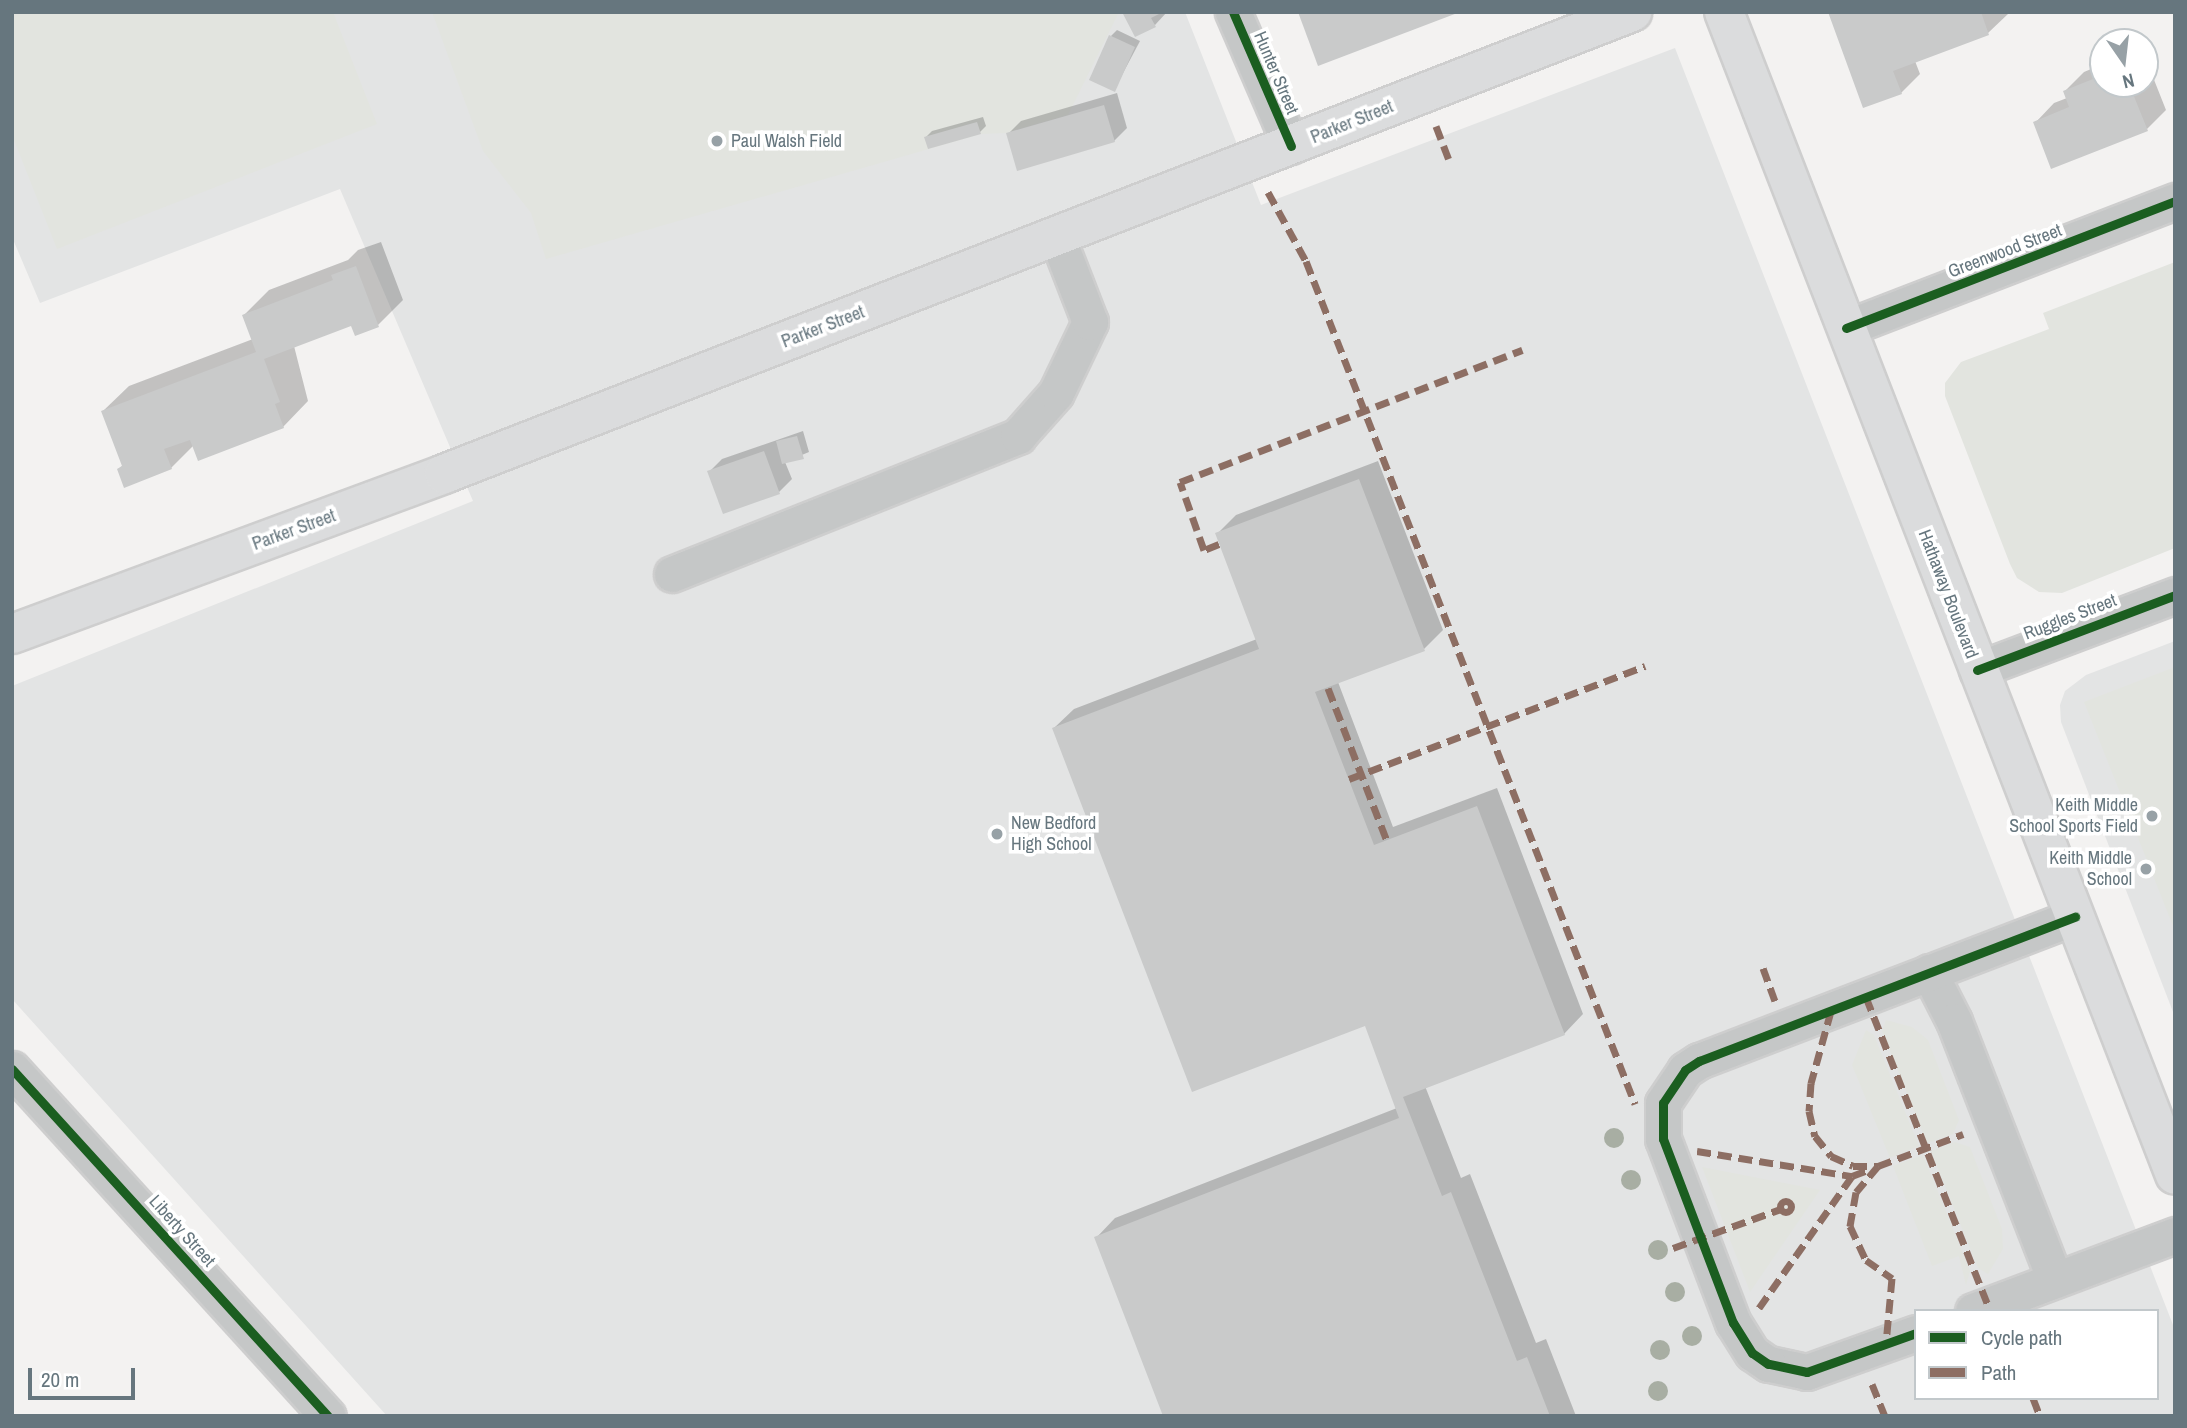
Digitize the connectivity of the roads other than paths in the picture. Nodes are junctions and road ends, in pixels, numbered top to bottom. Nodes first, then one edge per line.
1 (1233, 12) edge
2 (1632, 12) edge
3 (1724, 12) edge
4 (1291, 146) junction
5 (2175, 201) edge
6 (1058, 236) junction
7 (1846, 328) junction
8 (672, 574) dead end
9 (2175, 595) edge
10 (12, 635) edge
11 (1977, 670) junction
12 (2075, 918) junction
13 (1929, 972) junction
14 (12, 1069) edge
15 (2175, 1175) edge
16 (2175, 1235) edge
17 (2055, 1280) junction
18 (1978, 1309) edge
19 (1914, 1334) edge
20 (328, 1416) edge

1 - 4 street, Hunter Street
2 - 4 main road, Parker Street
3 - 7 main road, Hathaway Boulevard
4 - 6 main road, Parker Street
5 - 7 street, Greenwood Street
6 - 8 street
6 - 10 main road, Parker Street
7 - 11 main road, Hathaway Boulevard
9 - 11 street, Ruggles Street
11 - 12 main road, Hathaway Boulevard
12 - 13 street
12 - 15 main road, Hathaway Boulevard
13 - 17 street
13 - 19 street
14 - 20 street, Liberty Street
16 - 17 street
17 - 18 street

